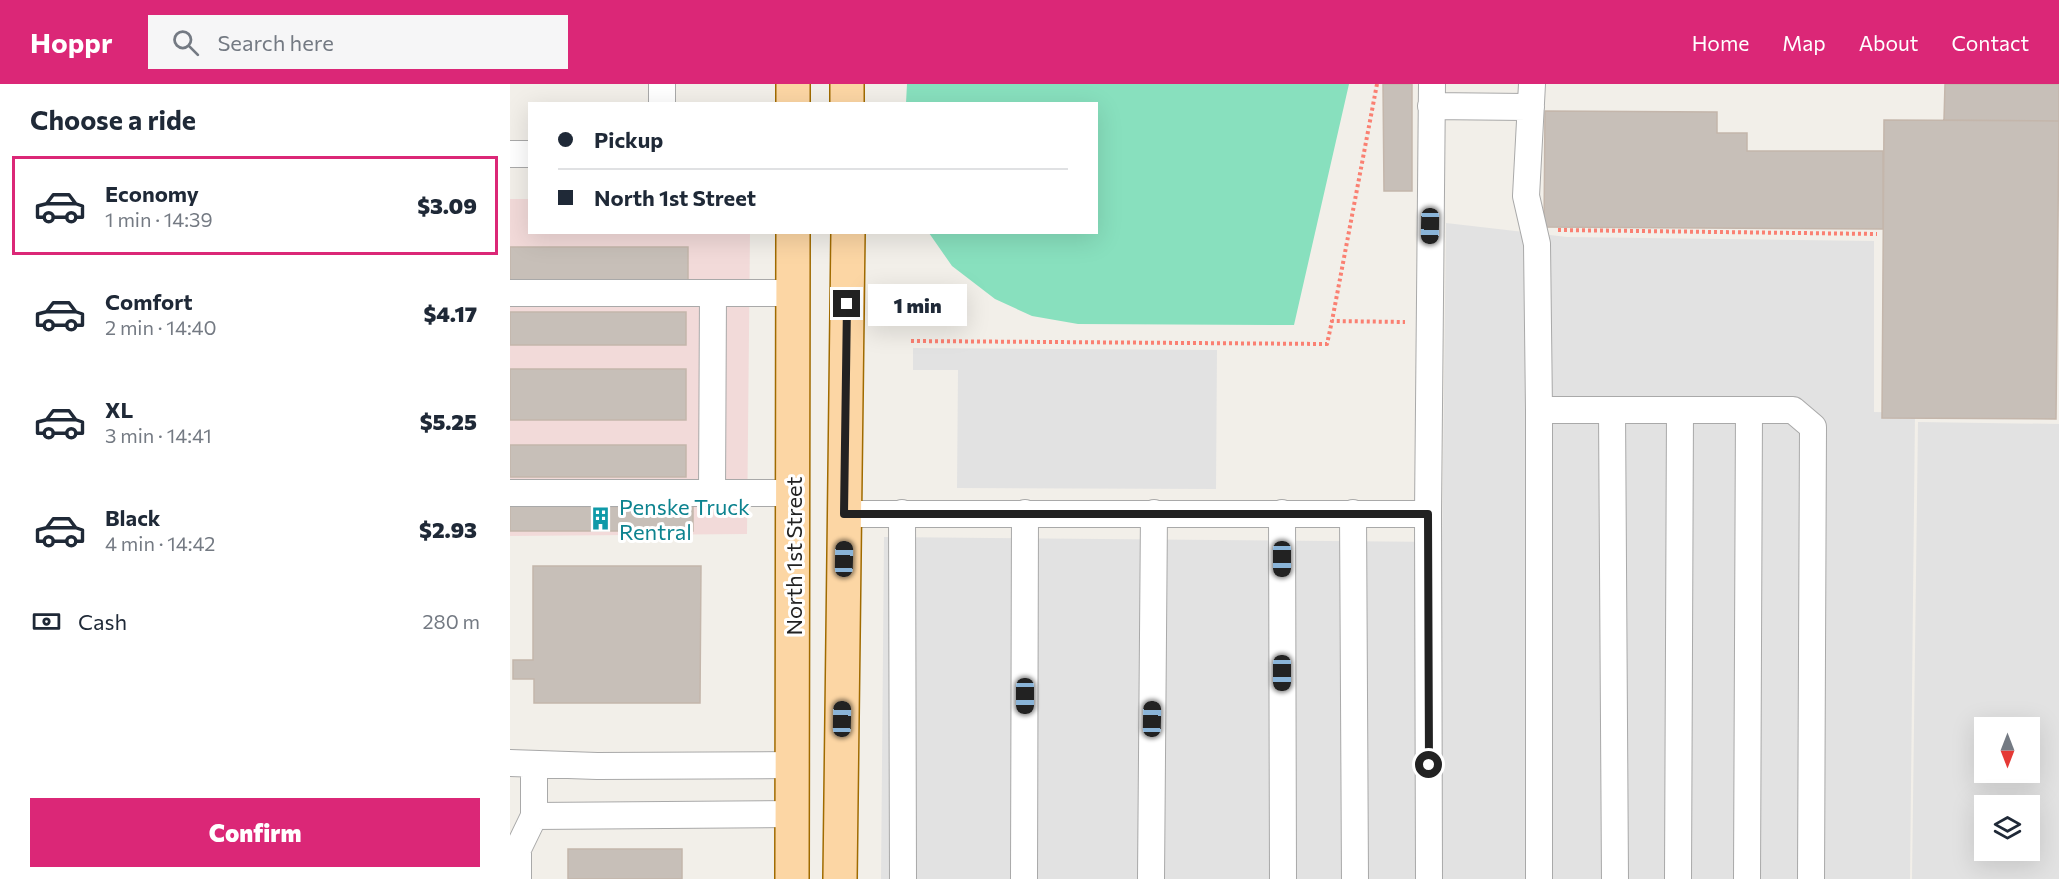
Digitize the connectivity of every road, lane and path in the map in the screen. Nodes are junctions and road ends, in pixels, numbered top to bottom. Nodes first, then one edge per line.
1 (662, 84) edge
2 (793, 84) edge
3 (847, 84) edge
4 (1377, 84) edge
5 (1432, 95) edge
6 (1532, 95) edge
7 (662, 102) edge
8 (793, 102) edge
9 (848, 102) edge
10 (510, 154) edge
11 (528, 154) edge
12 (1551, 230) dead end
13 (793, 234) edge
14 (848, 234) edge
15 (1877, 234) dead end
16 (510, 293) edge
17 (713, 293) junction
18 (793, 293) junction
19 (1332, 321) junction
20 (1415, 323) dead end
21 (911, 341) dead end
22 (1539, 410) junction
23 (1612, 410) junction
24 (1680, 410) junction
25 (1749, 410) junction
26 (510, 493) edge
27 (712, 493) junction
28 (793, 493) junction
29 (902, 513) junction
30 (1025, 513) junction
31 (1154, 513) junction
32 (1282, 513) junction
33 (1353, 513) junction
34 (844, 514) junction
35 (1428, 514) junction
36 (522, 764) edge
37 (793, 765) junction
38 (793, 814) junction
39 (534, 816) junction
40 (518, 879) edge
41 (792, 879) edge
42 (840, 879) edge
43 (903, 879) edge
44 (1024, 879) edge
45 (1151, 879) edge
46 (1283, 879) edge
47 (1355, 879) edge
48 (1429, 879) edge
49 (1539, 879) edge
50 (1615, 879) edge
51 (1678, 879) edge
52 (1747, 879) edge
53 (1811, 879) edge

1 - 7 lane
2 - 8 main road
3 - 9 main road
4 - 19 path
5 - 6 lane
5 - 35 lane
6 - 22 lane
10 - 11 lane
12 - 15 path
13 - 18 main road, North 1st Street
14 - 34 main road
16 - 17 lane
17 - 18 lane
17 - 27 lane
18 - 28 main road, North 1st Street
19 - 20 path
19 - 21 path
22 - 23 lane
22 - 49 lane
23 - 24 lane
23 - 50 lane
24 - 25 lane
24 - 51 lane
25 - 52 lane
25 - 53 lane
26 - 27 lane
27 - 28 lane
28 - 37 main road, North 1st Street
29 - 30 lane
29 - 34 lane
29 - 43 lane
30 - 31 lane
30 - 44 lane
31 - 32 lane
31 - 45 lane
32 - 33 lane
32 - 46 lane
33 - 35 lane
33 - 47 lane
34 - 42 main road
35 - 48 lane
36 - 37 lane
36 - 39 lane
37 - 38 main road, North 1st Street
38 - 39 lane
38 - 41 main road, North 1st Street
39 - 40 lane

